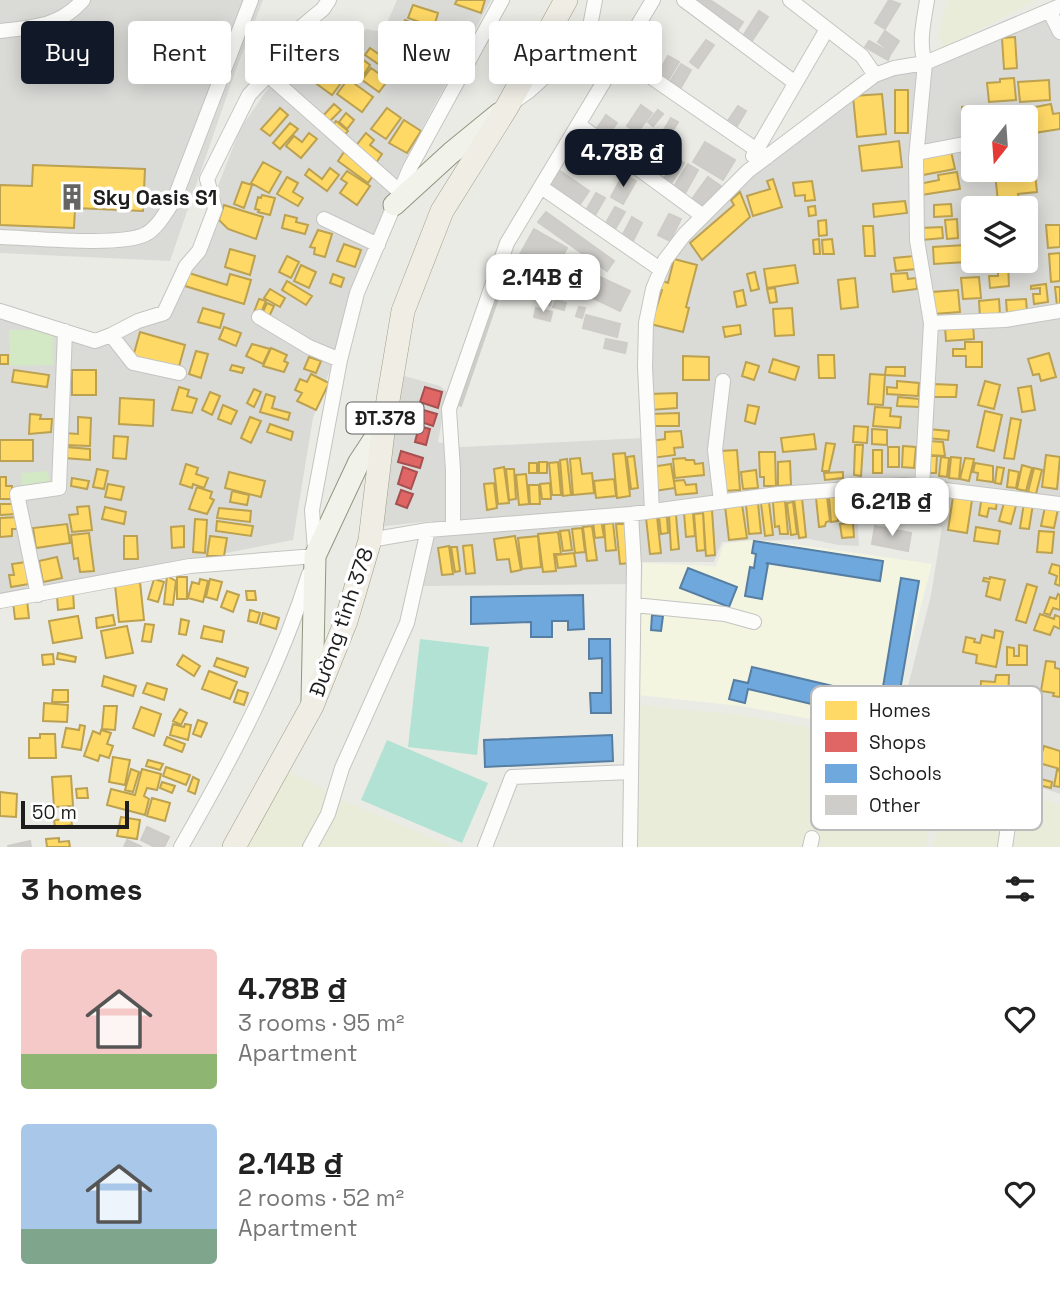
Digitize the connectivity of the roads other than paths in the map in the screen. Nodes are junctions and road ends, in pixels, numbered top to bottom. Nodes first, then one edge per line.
1 (83, 0) edge
2 (251, 0) edge
3 (329, 0) edge
4 (502, 0) edge
5 (566, 0) edge
6 (595, 0) edge
7 (653, 0) edge
8 (684, 0) edge
9 (790, 0) edge
10 (927, 0) edge
11 (1055, 9) edge
12 (308, 21) edge
13 (592, 21) edge
14 (640, 21) edge
15 (827, 29) junction
16 (0, 31) edge
17 (1060, 32) edge
18 (925, 63) junction
19 (875, 75) junction
20 (794, 82) junction
21 (259, 84) edge
22 (277, 84) edge
23 (538, 84) edge
24 (602, 84) edge
25 (661, 84) edge
26 (507, 107) junction
27 (579, 125) junction
28 (961, 145) edge
29 (761, 153) junction
30 (917, 153) junction
31 (541, 187) junction
32 (397, 199) junction
33 (704, 216) junction
34 (324, 219) dead end
35 (0, 237) edge
36 (377, 245) junction
37 (660, 269) junction
38 (0, 311) edge
39 (1060, 312) edge
40 (259, 317) dead end
41 (931, 323) junction
42 (65, 331) junction
43 (111, 335) junction
44 (340, 360) junction
45 (179, 373) dead end
46 (723, 381) dead end
47 (384, 424) junction
48 (922, 487) junction
49 (721, 502) junction
50 (1060, 504) edge
51 (652, 511) junction
52 (631, 514) junction
53 (453, 528) junction
54 (428, 530) junction
55 (370, 540) junction
56 (315, 556) junction
57 (38, 595) junction
58 (0, 601) edge
59 (634, 605) junction
60 (754, 622) dead end
61 (312, 706) junction
62 (631, 772) junction
63 (181, 847) edge
64 (234, 847) edge
65 (310, 847) edge
66 (485, 847) edge
67 (630, 847) edge

1 - 16 street
2 - 35 street
3 - 12 street
4 - 32 street
5 - 26 main road, Đường tỉnh 378 / ĐT.378
6 - 13 street
7 - 14 street
8 - 20 street
9 - 15 street
10 - 18 street
11 - 17 street
11 - 18 street
15 - 19 street
15 - 20 street
18 - 19 street
18 - 30 street
19 - 29 street
20 - 29 street
21 - 43 street
22 - 32 street
23 - 26 street
24 - 27 street
25 - 29 street
26 - 32 main road
26 - 47 main road, Đường tỉnh 378 / ĐT.378
27 - 31 street
27 - 33 street
28 - 30 street
29 - 33 street
30 - 41 street
31 - 37 street
31 - 53 street
32 - 36 street
33 - 37 street
34 - 36 street
36 - 44 street
37 - 51 street
38 - 42 street
39 - 41 street
40 - 44 street
41 - 48 street
42 - 43 street
42 - 57 street
43 - 45 street
44 - 56 street
46 - 49 street
47 - 55 main road, Đường tỉnh 378 / ĐT.378
47 - 56 main road
48 - 49 street
48 - 50 street
49 - 51 street
51 - 52 street
52 - 53 street
52 - 59 street
53 - 54 street
54 - 55 street
54 - 65 street
55 - 61 main road, Đường tỉnh 378 / ĐT.378
56 - 57 street
56 - 61 main road
56 - 63 street
57 - 58 street
59 - 60 street
59 - 62 street
61 - 64 main road, Đường tỉnh 378 / ĐT.378
62 - 66 street
62 - 67 street

